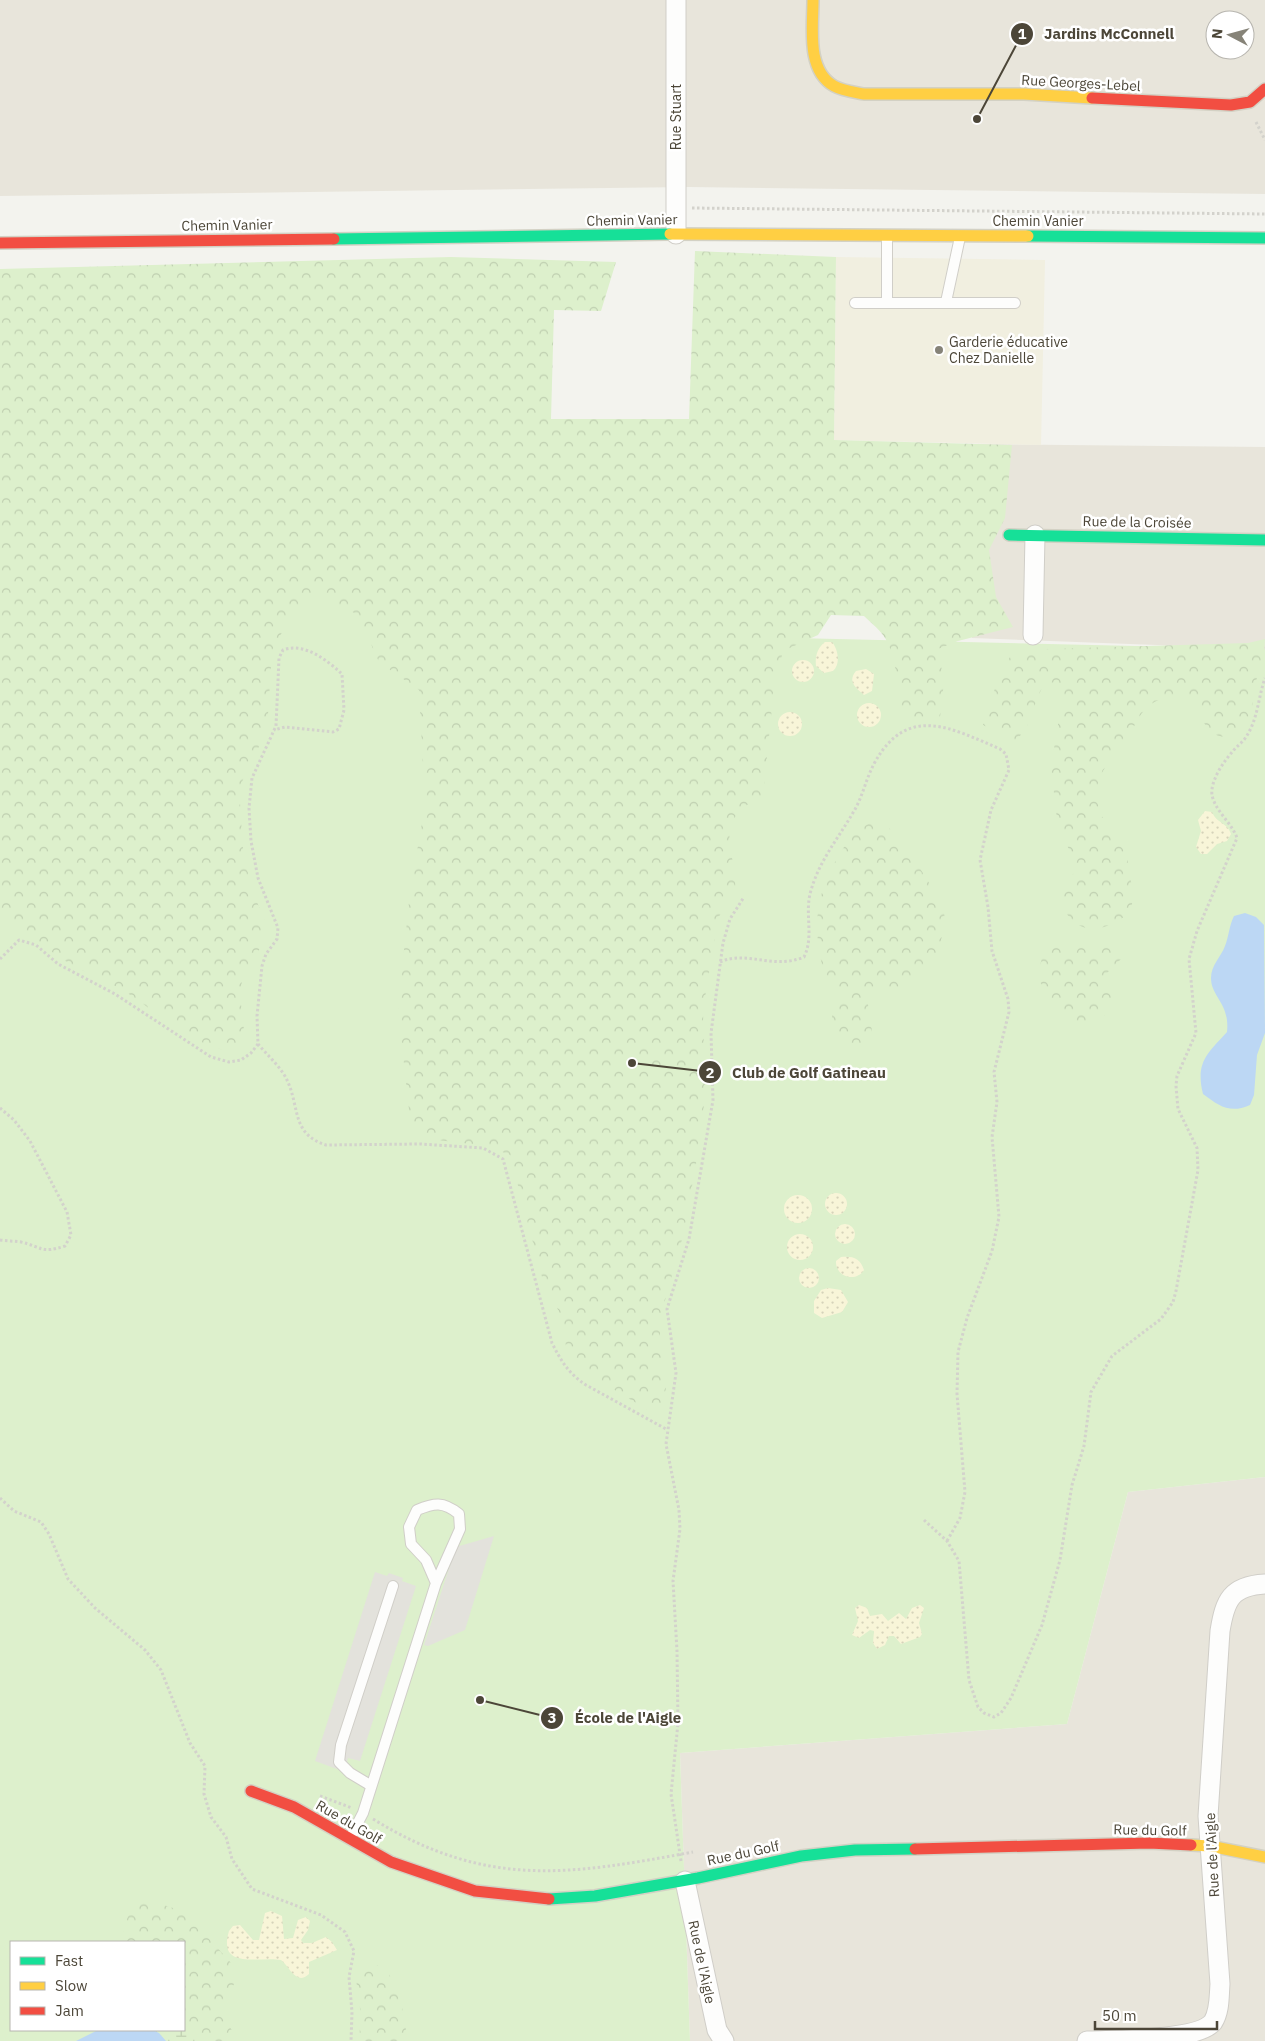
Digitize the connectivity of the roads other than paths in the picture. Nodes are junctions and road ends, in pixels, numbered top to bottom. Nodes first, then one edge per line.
1 (676, 0) edge
2 (813, 0) edge
3 (1265, 89) edge
4 (676, 234) junction
5 (887, 236) junction
6 (961, 236) junction
7 (1265, 238) edge
8 (0, 243) edge
9 (887, 302) junction
10 (946, 302) junction
11 (855, 303) dead end
12 (1015, 303) dead end
13 (1009, 535) dead end
14 (1035, 535) junction
15 (1265, 540) edge
16 (1033, 635) dead end
17 (436, 1582) junction
18 (1265, 1584) edge
19 (393, 1586) dead end
20 (370, 1785) junction
21 (251, 1791) dead end
22 (350, 1838) junction
23 (1210, 1846) junction
24 (1265, 1857) edge
25 (685, 1881) junction
26 (724, 2041) edge
27 (1087, 2041) edge

1 - 4 street, Rue Stuart
2 - 3 street, Rue Georges-Lebel
4 - 5 street, Chemin Vanier
4 - 8 street, Chemin Vanier
5 - 6 street, Chemin Vanier
5 - 9 lane
6 - 7 street, Chemin Vanier
6 - 10 lane
9 - 10 lane
9 - 11 lane
10 - 12 lane
13 - 14 street, Rue de la Croisée
14 - 15 street, Rue de la Croisée
14 - 16 street
17 - 17 lane
17 - 20 lane
18 - 23 street, Rue de l'Aigle
19 - 20 lane
20 - 22 lane
21 - 22 street, Rue du Golf
22 - 25 street, Rue du Golf
23 - 24 street, Rue du Golf
23 - 25 street, Rue du Golf
23 - 27 street, Rue de l'Aigle
25 - 26 street, Rue de l'Aigle

